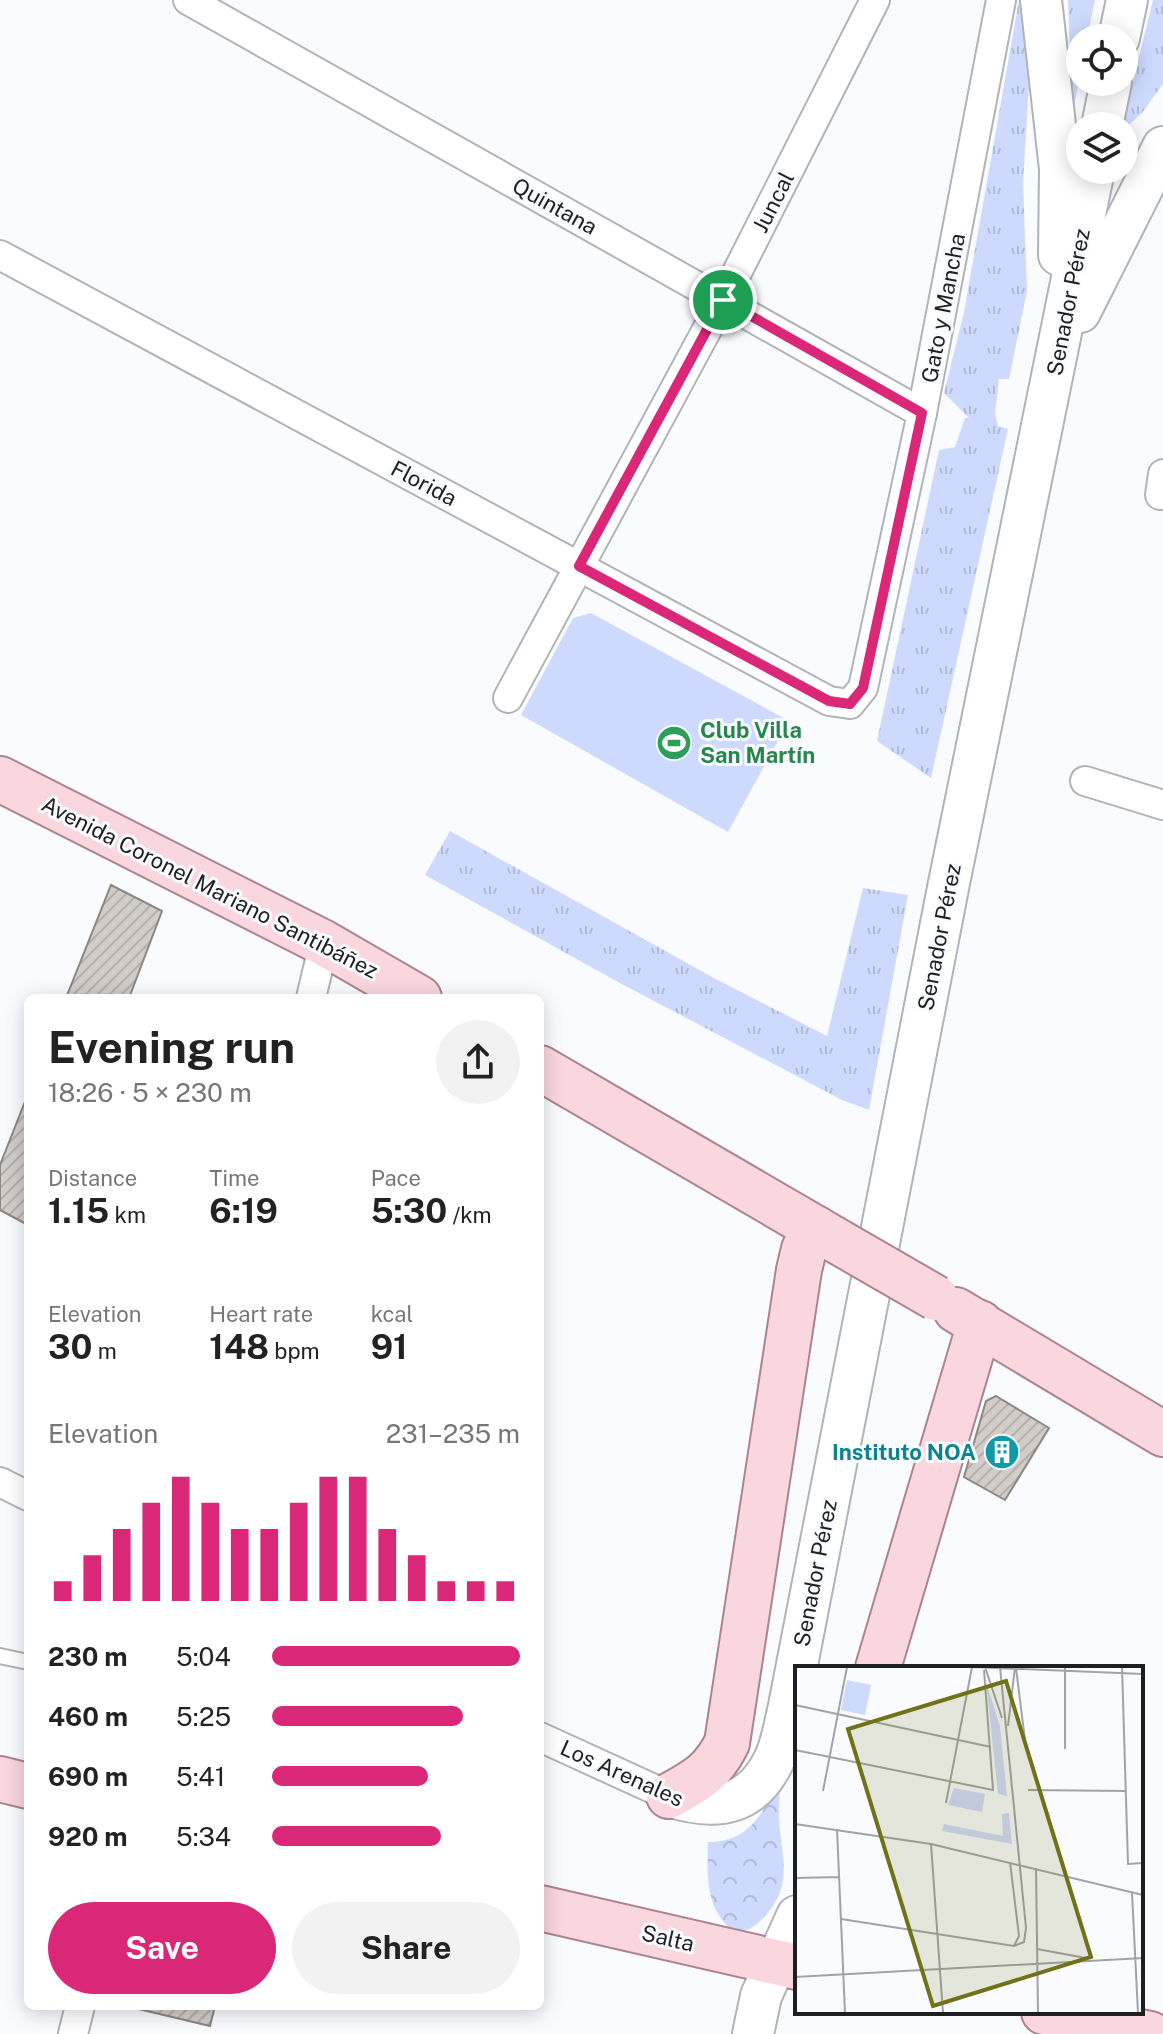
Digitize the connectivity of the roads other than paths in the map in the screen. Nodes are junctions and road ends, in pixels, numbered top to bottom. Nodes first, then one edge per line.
1 (188, 0) edge
2 (875, 0) edge
3 (1001, 0) edge
4 (1041, 0) edge
5 (1163, 147) edge
6 (1091, 184) edge
7 (0, 255) edge
8 (723, 300) junction
9 (1058, 355) junction
10 (922, 413) junction
11 (579, 566) junction
12 (508, 698) dead end
13 (850, 704) joint
14 (0, 779) edge
15 (1085, 781) dead end
16 (1163, 805) edge
17 (324, 943) junction
18 (312, 994) edge
19 (412, 994) edge
20 (544, 1070) edge
21 (828, 1236) junction
22 (980, 1323) junction
23 (1163, 1434) edge
24 (0, 1482) edge
25 (24, 1494) edge
26 (0, 1656) edge
27 (24, 1661) edge
28 (797, 1666) edge
29 (879, 1666) edge
30 (795, 1675) edge
31 (789, 1706) junction
32 (544, 1739) edge
33 (795, 1740) edge
34 (0, 1779) edge
35 (24, 1785) edge
36 (669, 1796) junction
37 (544, 1909) edge
38 (795, 1925) edge
39 (786, 1964) edge
40 (79, 2010) edge
41 (1057, 2014) edge
42 (1126, 2025) edge
43 (73, 2034) edge
44 (753, 2034) edge

1 - 8 street, Quintana
2 - 8 street, Juncal
3 - 10 street, Gato y Mancha
4 - 9 main road
5 - 9 main road
6 - 9 main road, Senador Pérez
7 - 11 street, Florida
8 - 10 street, Quintana
8 - 11 street, Juncal
9 - 28 main road, Senador Pérez
10 - 13 street, Gato y Mancha
11 - 12 street, Juncal
11 - 13 street, Florida
14 - 17 main road, Avenida Coronel Mariano Santibáñez
15 - 16 street
17 - 18 street
17 - 19 main road, Avenida Coronel Mariano Santibáñez
20 - 21 main road
21 - 22 main road, bridge
21 - 36 main road
22 - 23 main road
22 - 29 main road
24 - 25 street
26 - 27 lane
30 - 31 main road, Senador Pérez
31 - 33 main road
31 - 36 main road, Los Arenales
32 - 36 street, Los Arenales
34 - 35 main road
37 - 39 main road, Salta
38 - 39 main road
39 - 44 main road
40 - 43 street
41 - 42 main road

